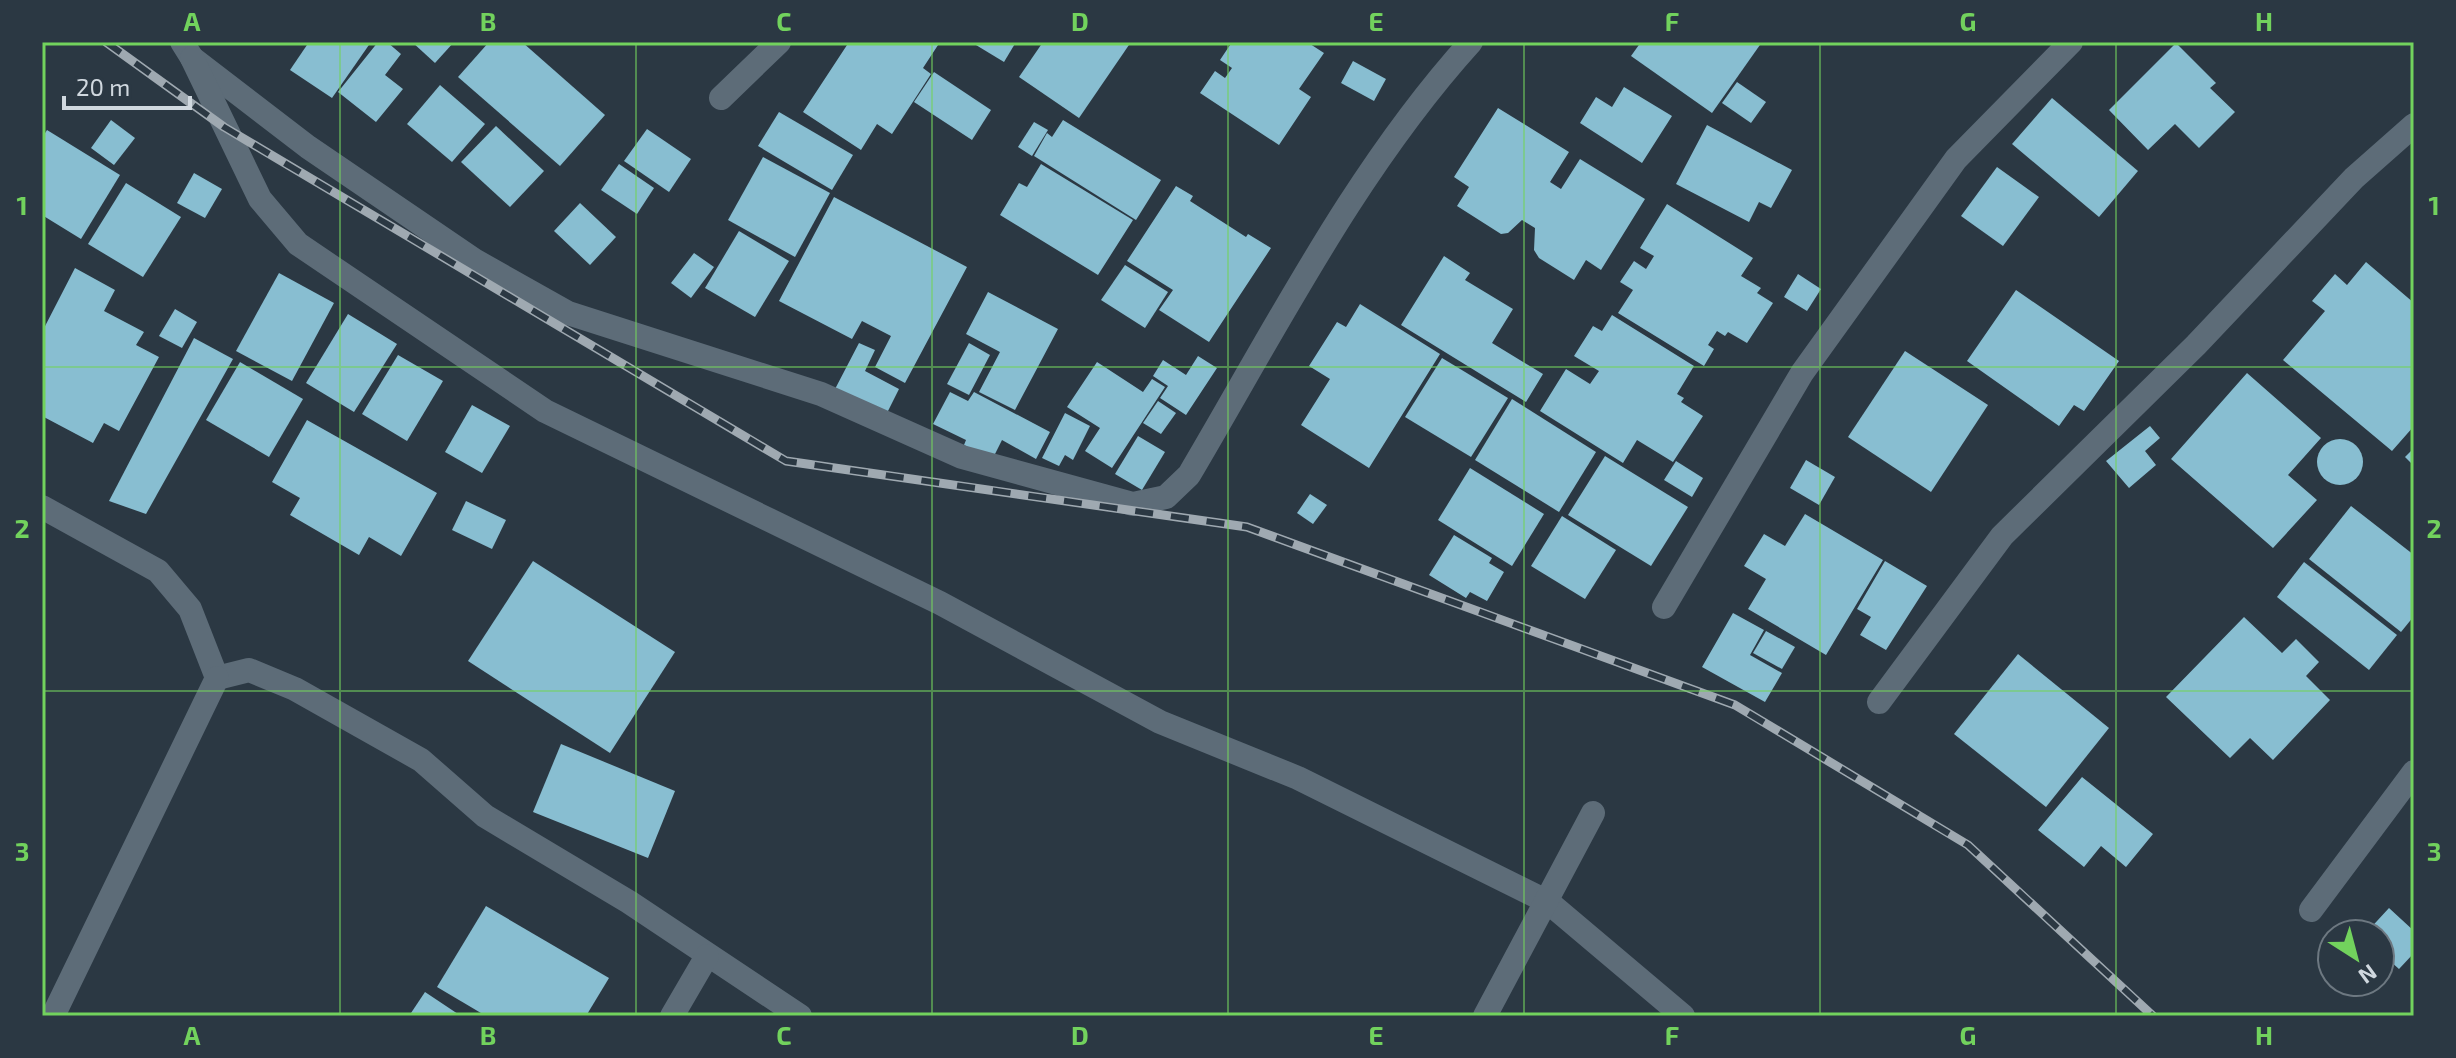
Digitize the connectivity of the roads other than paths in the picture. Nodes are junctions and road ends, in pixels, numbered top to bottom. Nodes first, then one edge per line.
1 (779, 42) edge
2 (1471, 42) edge
3 (2071, 42) edge
4 (187, 50) edge
5 (721, 98) dead end
6 (2414, 125) edge
7 (42, 507) edge
8 (1664, 607) dead end
9 (217, 678) junction
10 (1879, 702) dead end
11 (2414, 772) edge
12 (1593, 813) dead end
13 (1548, 902) junction
14 (2311, 910) dead end
15 (707, 956) junction
16 (53, 1016) edge
17 (672, 1016) edge
18 (800, 1016) edge
19 (1485, 1016) edge
20 (1683, 1016) edge

1 - 5 street
2 - 4 street
3 - 8 street
4 - 13 street
6 - 10 street
7 - 9 street
9 - 15 street
9 - 16 street
11 - 14 street
12 - 13 street
13 - 19 street
13 - 20 street
15 - 17 street
15 - 18 street

